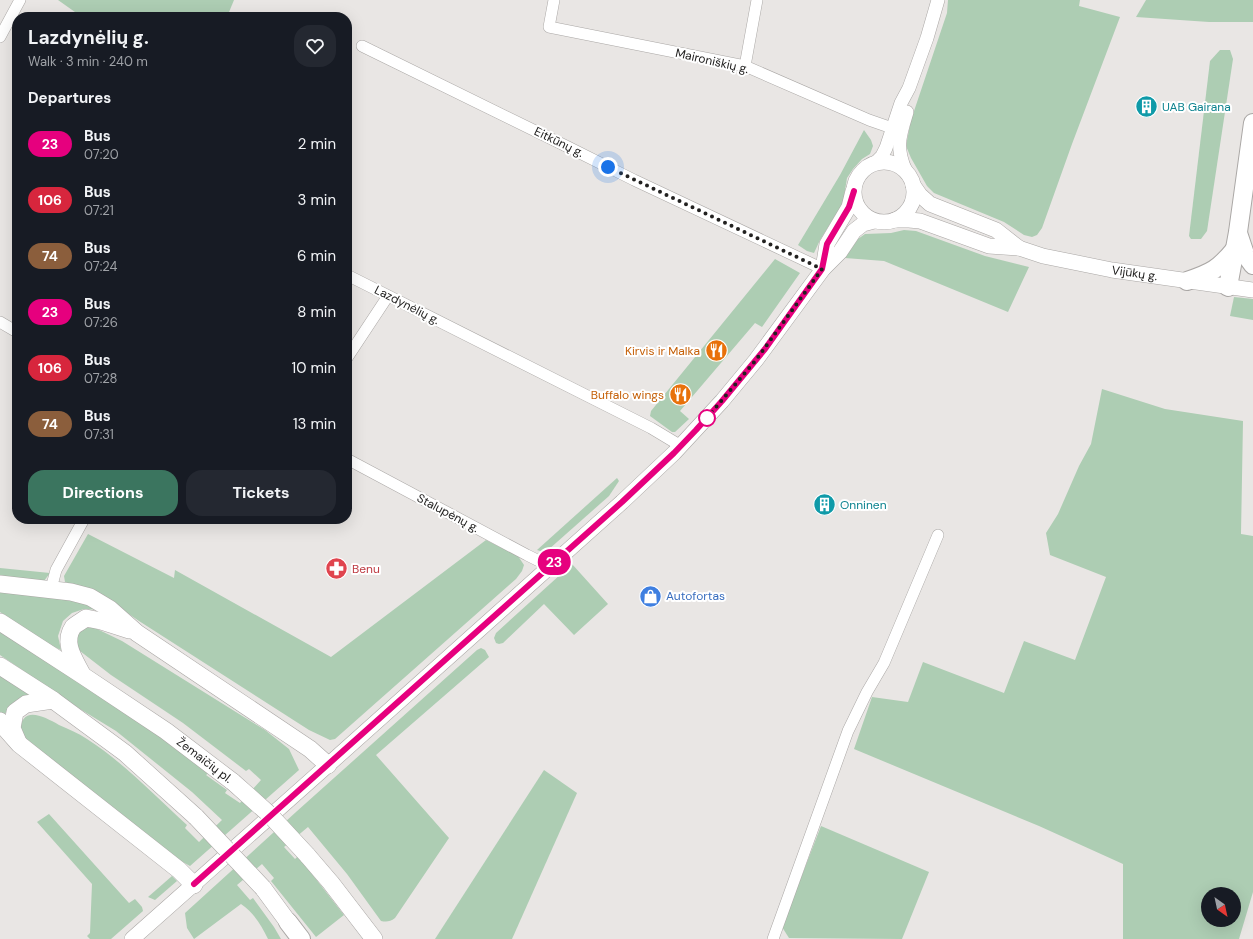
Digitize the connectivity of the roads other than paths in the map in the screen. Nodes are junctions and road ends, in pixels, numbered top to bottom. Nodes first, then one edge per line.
1 (20, 0) edge
2 (554, 0) edge
3 (757, 0) edge
4 (938, 0) edge
5 (13, 12) edge
6 (12, 14) edge
7 (0, 36) edge
8 (362, 46) dead end
9 (745, 66) junction
10 (1253, 123) edge
11 (896, 133) junction
12 (875, 163) junction
13 (906, 171) junction
14 (913, 185) junction
15 (854, 191) junction
16 (895, 220) junction
17 (874, 221) junction
18 (1236, 240) junction
19 (1019, 248) junction
20 (1253, 265) edge
21 (822, 269) junction
22 (352, 278) edge
23 (1187, 281) junction
24 (1228, 287) junction
25 (1253, 290) edge
26 (388, 296) junction
27 (0, 322) edge
28 (12, 329) edge
29 (352, 350) edge
30 (680, 446) junction
31 (352, 462) edge
32 (81, 524) edge
33 (938, 535) dead end
34 (549, 566) junction
35 (0, 584) edge
36 (51, 589) junction
37 (0, 622) edge
38 (137, 633) junction
39 (0, 666) edge
40 (82, 674) junction
41 (52, 700) junction
42 (0, 721) edge
43 (19, 744) junction
44 (328, 765) junction
45 (194, 884) junction
46 (291, 931) edge
47 (132, 939) edge
48 (301, 939) edge
49 (374, 939) edge
50 (773, 939) edge

1 - 5 street
2 - 9 street, Maironiškių g.
3 - 9 street
4 - 11 street
6 - 7 street
8 - 21 street, Eitkūnų g.
9 - 11 street, Maironiškių g.
10 - 18 highway
11 - 12 street
11 - 13 street
12 - 13 main road
12 - 15 main road
13 - 14 main road
14 - 16 main road
14 - 19 main road, Vijūkų g.
15 - 17 main road
15 - 21 main road
16 - 17 main road
16 - 19 main road, Vijūkų g.
17 - 21 main road
18 - 20 highway
18 - 23 highway
18 - 24 highway
19 - 23 main road, Vijūkų g.
21 - 30 main road
22 - 26 street, Lazdynėlių g.
23 - 24 main road, Vijūkų g.
24 - 25 main road, Vijūkų g.
26 - 29 street
26 - 30 street, Lazdynėlių g.
27 - 28 street
30 - 34 main road
31 - 34 street, Stalupėnų g.
32 - 36 street
33 - 50 street
34 - 44 main road
35 - 36 main road
36 - 38 main road
37 - 40 main road, Žemaičių pl.
38 - 40 main road
38 - 44 main road
39 - 41 main road
40 - 49 main road, Žemaičių pl., bridge
41 - 43 main road
41 - 46 main road, bridge
42 - 43 main road
43 - 45 main road
44 - 45 main road
45 - 47 main road
46 - 48 highway

